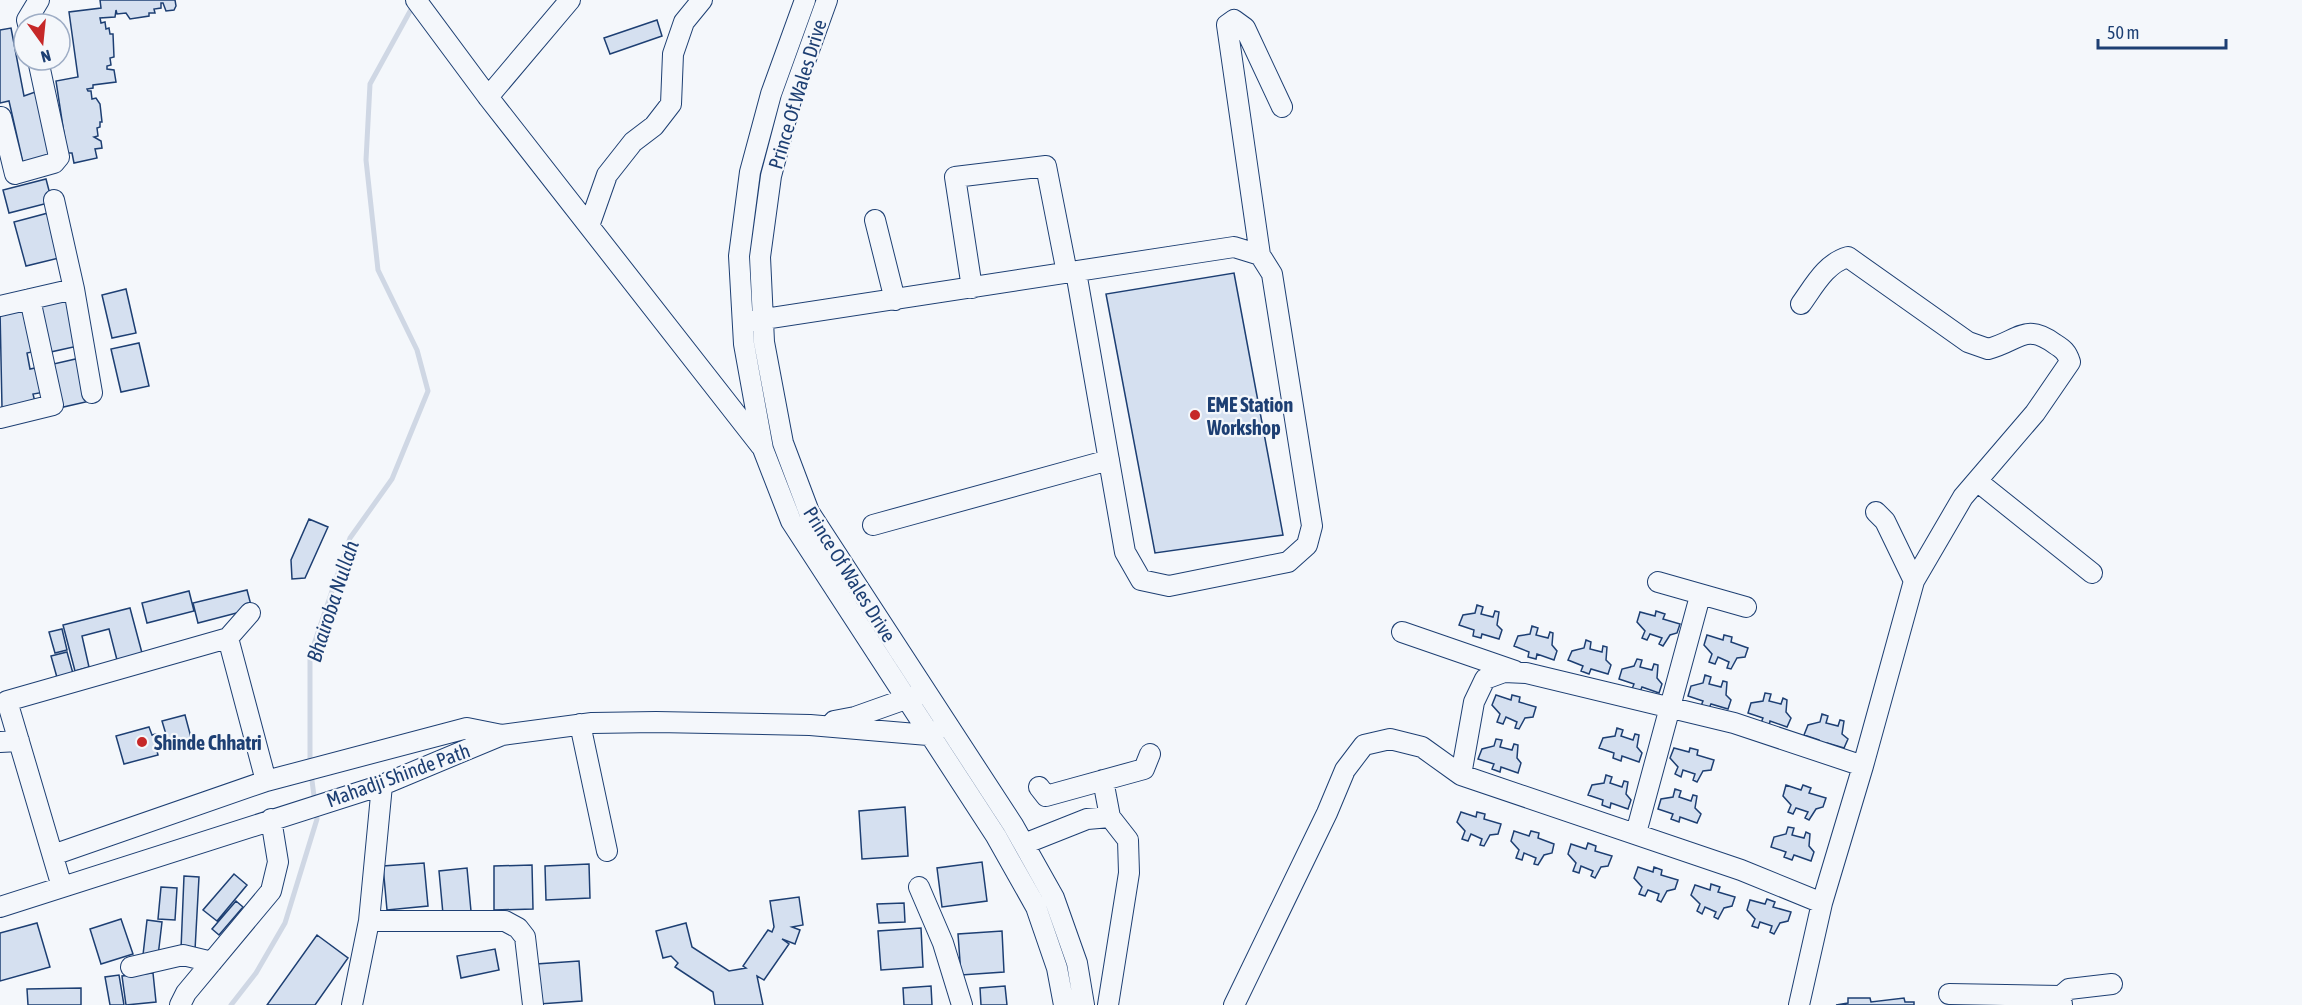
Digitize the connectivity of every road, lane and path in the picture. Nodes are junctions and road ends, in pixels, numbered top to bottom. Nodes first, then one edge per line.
1 (416, 0) edge
2 (570, 0) edge
3 (702, 0) edge
4 (805, 0) edge
5 (827, 0) edge
6 (41, 72) edge
7 (488, 97) junction
8 (1282, 107) dead end
9 (1, 117) edge
10 (54, 201) dead end
11 (875, 220) dead end
12 (589, 226) junction
13 (1260, 255) junction
14 (1071, 273) junction
15 (972, 288) junction
16 (74, 289) junction
17 (30, 299) junction
18 (895, 300) junction
19 (1801, 304) dead end
20 (0, 306) edge
21 (763, 320) junction
22 (743, 322) junction
23 (92, 393) dead end
24 (0, 418) edge
25 (783, 443) junction
26 (763, 449) junction
27 (1109, 460) junction
28 (1977, 481) junction
29 (1876, 512) dead end
30 (873, 525) dead end
31 (2092, 573) dead end
32 (1914, 581) junction
33 (1658, 582) dead end
34 (1700, 596) junction
35 (1746, 607) dead end
36 (250, 613) dead end
37 (1402, 632) dead end
38 (228, 638) junction
39 (1521, 673) junction
40 (925, 691) junction
41 (905, 700) junction
42 (1671, 708) junction
43 (580, 724) junction
44 (946, 724) junction
45 (810, 725) junction
46 (502, 735) junction
47 (928, 735) junction
48 (9, 741) edge
49 (1150, 754) dead end
50 (1863, 766) junction
51 (1461, 775) junction
52 (1103, 780) junction
53 (266, 781) junction
54 (382, 785) junction
55 (1039, 787) dead end
56 (280, 816) junction
57 (1110, 817) junction
58 (1636, 833) junction
59 (1024, 844) junction
60 (607, 850) dead end
61 (53, 855) junction
62 (62, 887) junction
63 (919, 887) dead end
64 (1822, 903) junction
65 (0, 907) edge
66 (369, 921) junction
67 (212, 962) junction
68 (132, 967) dead end
69 (2112, 984) dead end
70 (1949, 994) dead end
71 (2061, 1001) edge
72 (180, 1005) edge
73 (352, 1005) edge
74 (533, 1005) edge
75 (962, 1005) edge
76 (1064, 1005) edge
77 (1084, 1005) edge
78 (1108, 1005) edge
79 (1234, 1005) edge
80 (1799, 1005) edge

1 - 7 street
2 - 7 street
3 - 12 street
4 - 22 street, Prince Of Wales Drive
5 - 21 street, Prince Of Wales Drive
6 - 9 street
7 - 12 street
8 - 13 street
10 - 16 street
11 - 18 street
12 - 26 street
13 - 14 street
13 - 27 street
14 - 15 street
14 - 15 street
14 - 27 street
15 - 18 street
16 - 17 street
16 - 23 street
17 - 20 street
17 - 24 street
18 - 21 street
19 - 28 street
21 - 22 street
21 - 25 street, Prince Of Wales Drive
22 - 26 street, Prince Of Wales Drive
25 - 26 street
25 - 40 street, Prince Of Wales Drive
26 - 41 street, Prince Of Wales Drive
27 - 30 street
28 - 31 street
28 - 32 street
29 - 32 street
32 - 50 street
33 - 34 street
34 - 35 street
34 - 42 street
36 - 38 street
37 - 39 street
38 - 48 street
38 - 53 street
39 - 42 street
39 - 51 street
40 - 41 street, Mahadji Shinde Path
40 - 44 street, Prince Of Wales Drive
41 - 45 street, Mahadji Shinde Path
41 - 47 street, Prince Of Wales Drive
42 - 50 street
42 - 58 street
43 - 45 street, Mahadji Shinde Path
43 - 46 street, Mahadji Shinde Path
43 - 60 street
44 - 47 street
44 - 59 street, Prince Of Wales Drive
45 - 47 street, Mahadji Shinde Path
46 - 53 street
46 - 54 street, Mahadji Shinde Path
47 - 76 street, Prince Of Wales Drive
48 - 61 street
49 - 52 street
50 - 64 street
51 - 58 street
51 - 79 street
52 - 55 street
52 - 57 street
53 - 61 street
54 - 56 street, Mahadji Shinde Path
54 - 66 street
56 - 62 street, Mahadji Shinde Path
56 - 67 street
57 - 59 street
57 - 78 street
58 - 64 street
59 - 77 street, Prince Of Wales Drive
61 - 62 street
62 - 65 street, Mahadji Shinde Path
63 - 75 street
64 - 80 street
66 - 73 street
66 - 74 street
67 - 68 street
67 - 72 street
69 - 71 street
70 - 71 street

